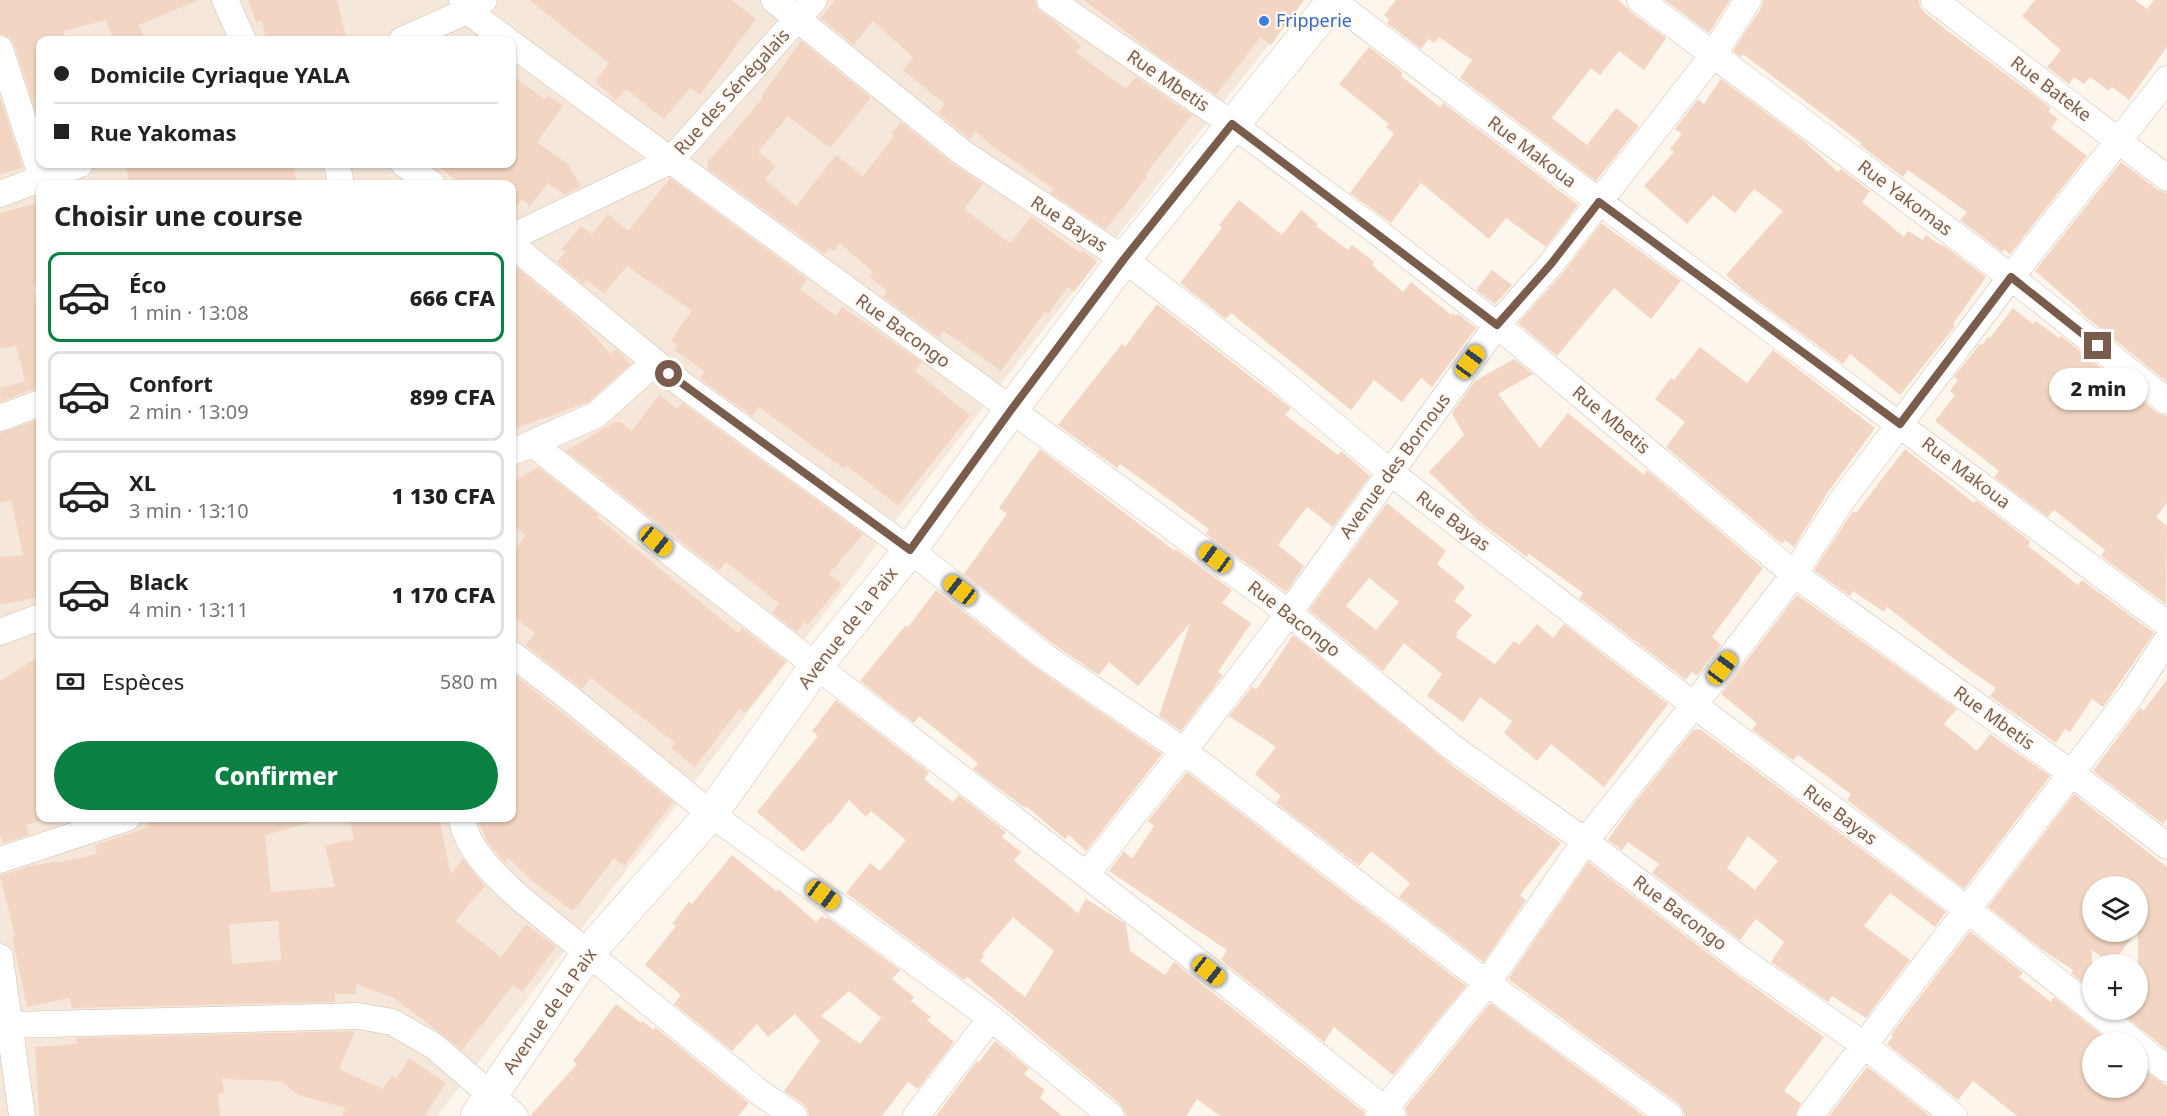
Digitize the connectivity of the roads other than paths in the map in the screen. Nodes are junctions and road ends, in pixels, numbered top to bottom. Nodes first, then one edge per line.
1 (225, 0) edge
2 (774, 0) edge
3 (1050, 0) edge
4 (1333, 0) edge
5 (1640, 0) edge
6 (1748, 0) edge
7 (1934, 0) edge
8 (471, 4) edge
9 (806, 9) edge
10 (241, 36) edge
11 (410, 36) edge
12 (503, 36) edge
13 (516, 47) edge
14 (0, 49) edge
15 (1713, 55) junction
16 (2167, 79) edge
17 (1232, 124) junction
18 (2118, 139) junction
19 (36, 160) edge
20 (670, 161) junction
21 (39, 168) edge
22 (69, 168) edge
23 (410, 168) edge
24 (42, 178) junction
25 (2167, 178) edge
26 (36, 180) edge
27 (37, 180) edge
28 (426, 180) edge
29 (0, 194) edge
30 (1599, 202) junction
31 (516, 235) edge
32 (516, 248) edge
33 (1124, 259) junction
34 (2011, 277) junction
35 (1497, 325) junction
36 (654, 363) junction
37 (2167, 401) edge
38 (36, 404) edge
39 (1011, 410) junction
40 (0, 418) edge
41 (1900, 424) junction
42 (522, 448) edge
43 (1391, 473) junction
44 (910, 550) junction
45 (1794, 574) junction
46 (1290, 613) junction
47 (36, 618) edge
48 (2167, 624) edge
49 (0, 632) edge
50 (2167, 640) edge
51 (516, 657) edge
52 (816, 666) junction
53 (1694, 705) junction
54 (1184, 751) junction
55 (2071, 773) junction
56 (711, 814) junction
57 (115, 822) edge
58 (461, 822) edge
59 (1585, 841) junction
60 (2167, 846) edge
61 (0, 860) edge
62 (1086, 875) junction
63 (1968, 910) junction
64 (588, 953) junction
65 (0, 957) edge
66 (1487, 983) junction
67 (991, 1018) junction
68 (9, 1025) junction
69 (2121, 1032) edge
70 (1864, 1046) junction
71 (2148, 1054) edge
72 (2167, 1069) edge
73 (495, 1110) edge
74 (1385, 1114) edge
75 (22, 1116) edge
76 (794, 1116) edge
77 (916, 1116) edge
78 (1111, 1116) edge
79 (1670, 1116) edge
80 (1810, 1116) edge
81 (1954, 1116) edge

1 - 10 street
2 - 9 street, Rue Bayas
3 - 17 street, Rue Mbetis
4 - 17 main road, Avenue de la Paix
4 - 30 street, Rue Makoua
5 - 15 street, Rue Yakomas
6 - 15 street, Avenue des Bornous
7 - 18 street, Rue Bateke
8 - 11 street
8 - 12 street
9 - 20 street, Rue des Sénégalais
9 - 33 street, Rue Bayas
13 - 20 street, Rue Bacongo
14 - 19 street
15 - 30 street, Avenue des Bornous
15 - 34 street, Rue Yakomas
16 - 18 street
17 - 33 main road, Avenue de la Paix
17 - 35 street, Rue Mbetis
18 - 25 street, Rue Bateke
18 - 34 street
20 - 31 street, Rue des Sénégalais
20 - 39 street, Rue Bacongo
21 - 24 street
22 - 24 street
23 - 28 street
24 - 27 street
26 - 29 street
30 - 35 street, Avenue des Bornous
30 - 41 street, Rue Makoua
32 - 36 street
33 - 39 main road, Avenue de la Paix
33 - 43 street, Rue Bayas
34 - 37 street, Rue Yakomas
34 - 41 street
35 - 43 street, Avenue des Bornous
35 - 45 street, Rue Mbetis
36 - 42 street
36 - 44 street
38 - 40 street
39 - 44 main road, Avenue de la Paix
39 - 46 street, Rue Bacongo
41 - 45 street
41 - 48 street, Rue Makoua
42 - 52 street
43 - 46 street, Avenue des Bornous
43 - 53 street, Rue Bayas
44 - 52 main road, Avenue de la Paix
44 - 54 street
45 - 53 street
45 - 55 street, Rue Mbetis
46 - 54 street, Avenue des Bornous
46 - 59 street, Rue Bacongo
47 - 49 street
50 - 55 street
51 - 56 street
52 - 56 main road, Avenue de la Paix
52 - 62 street
53 - 59 street
53 - 63 street, Rue Bayas
54 - 62 street, Avenue des Bornous
54 - 66 street
55 - 60 street, Rue Mbetis
55 - 63 street
56 - 64 main road, Avenue de la Paix
56 - 67 street
57 - 61 street
58 - 64 street
59 - 66 street
59 - 70 street, Rue Bacongo
62 - 74 street
63 - 69 street, Rue Bayas
63 - 70 street
64 - 73 main road, Avenue de la Paix
64 - 76 street
65 - 68 street
66 - 74 street
66 - 79 street
67 - 77 street
67 - 78 street
68 - 73 street
68 - 75 street
70 - 80 street
70 - 81 street, Rue Bacongo
71 - 72 street

